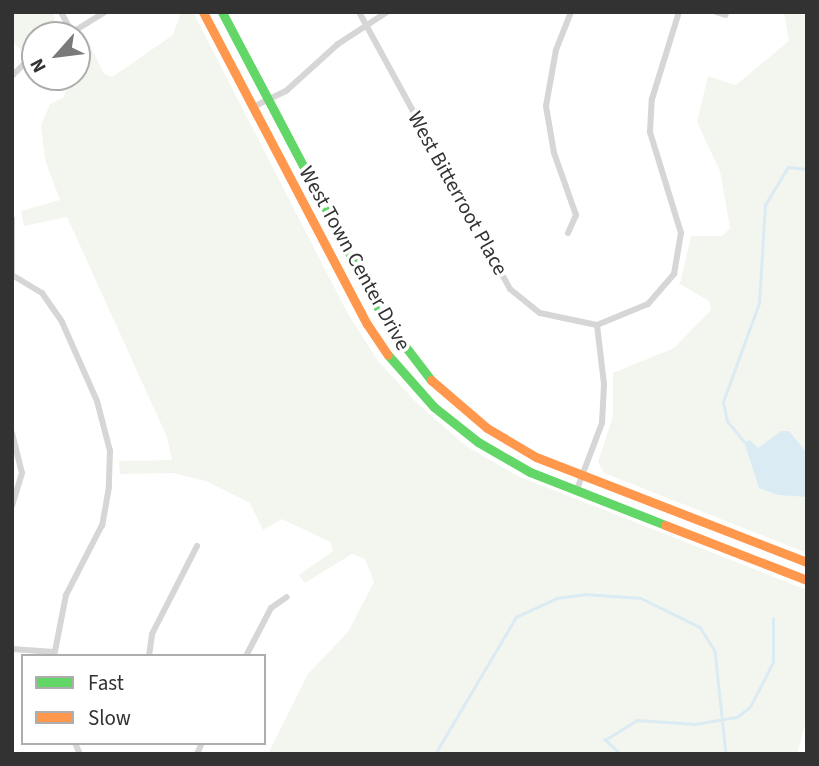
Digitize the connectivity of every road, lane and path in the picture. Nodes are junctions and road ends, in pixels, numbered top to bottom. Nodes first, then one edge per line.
1 (203, 12) edge
2 (222, 12) edge
3 (359, 12) edge
4 (387, 12) edge
5 (571, 12) edge
6 (679, 12) edge
7 (716, 12) edge
8 (726, 15) dead end
9 (366, 25) junction
10 (268, 99) junction
11 (253, 107) junction
12 (12, 219) edge
13 (568, 233) dead end
14 (12, 275) edge
15 (597, 325) junction
16 (12, 433) edge
17 (582, 476) junction
18 (576, 492) junction
19 (12, 505) edge
20 (197, 546) dead end
21 (807, 562) edge
22 (807, 580) edge
23 (286, 597) dead end
24 (12, 649) edge
25 (54, 654) edge
26 (149, 654) edge
27 (247, 654) edge

1 - 11 street, West Town Center Drive
2 - 10 street, West Town Center Drive
3 - 9 street, West Bitterroot Place
4 - 9 street
5 - 13 street
6 - 15 street
7 - 8 street
9 - 10 street
9 - 15 street, West Bitterroot Place
10 - 11 street
10 - 17 street, West Town Center Drive
11 - 18 street, West Town Center Drive
12 - 14 street
14 - 25 street
15 - 17 street
16 - 19 street
17 - 18 street
17 - 21 street, West Town Center Drive
18 - 22 street, West Town Center Drive
20 - 26 street
23 - 27 street
24 - 25 street

